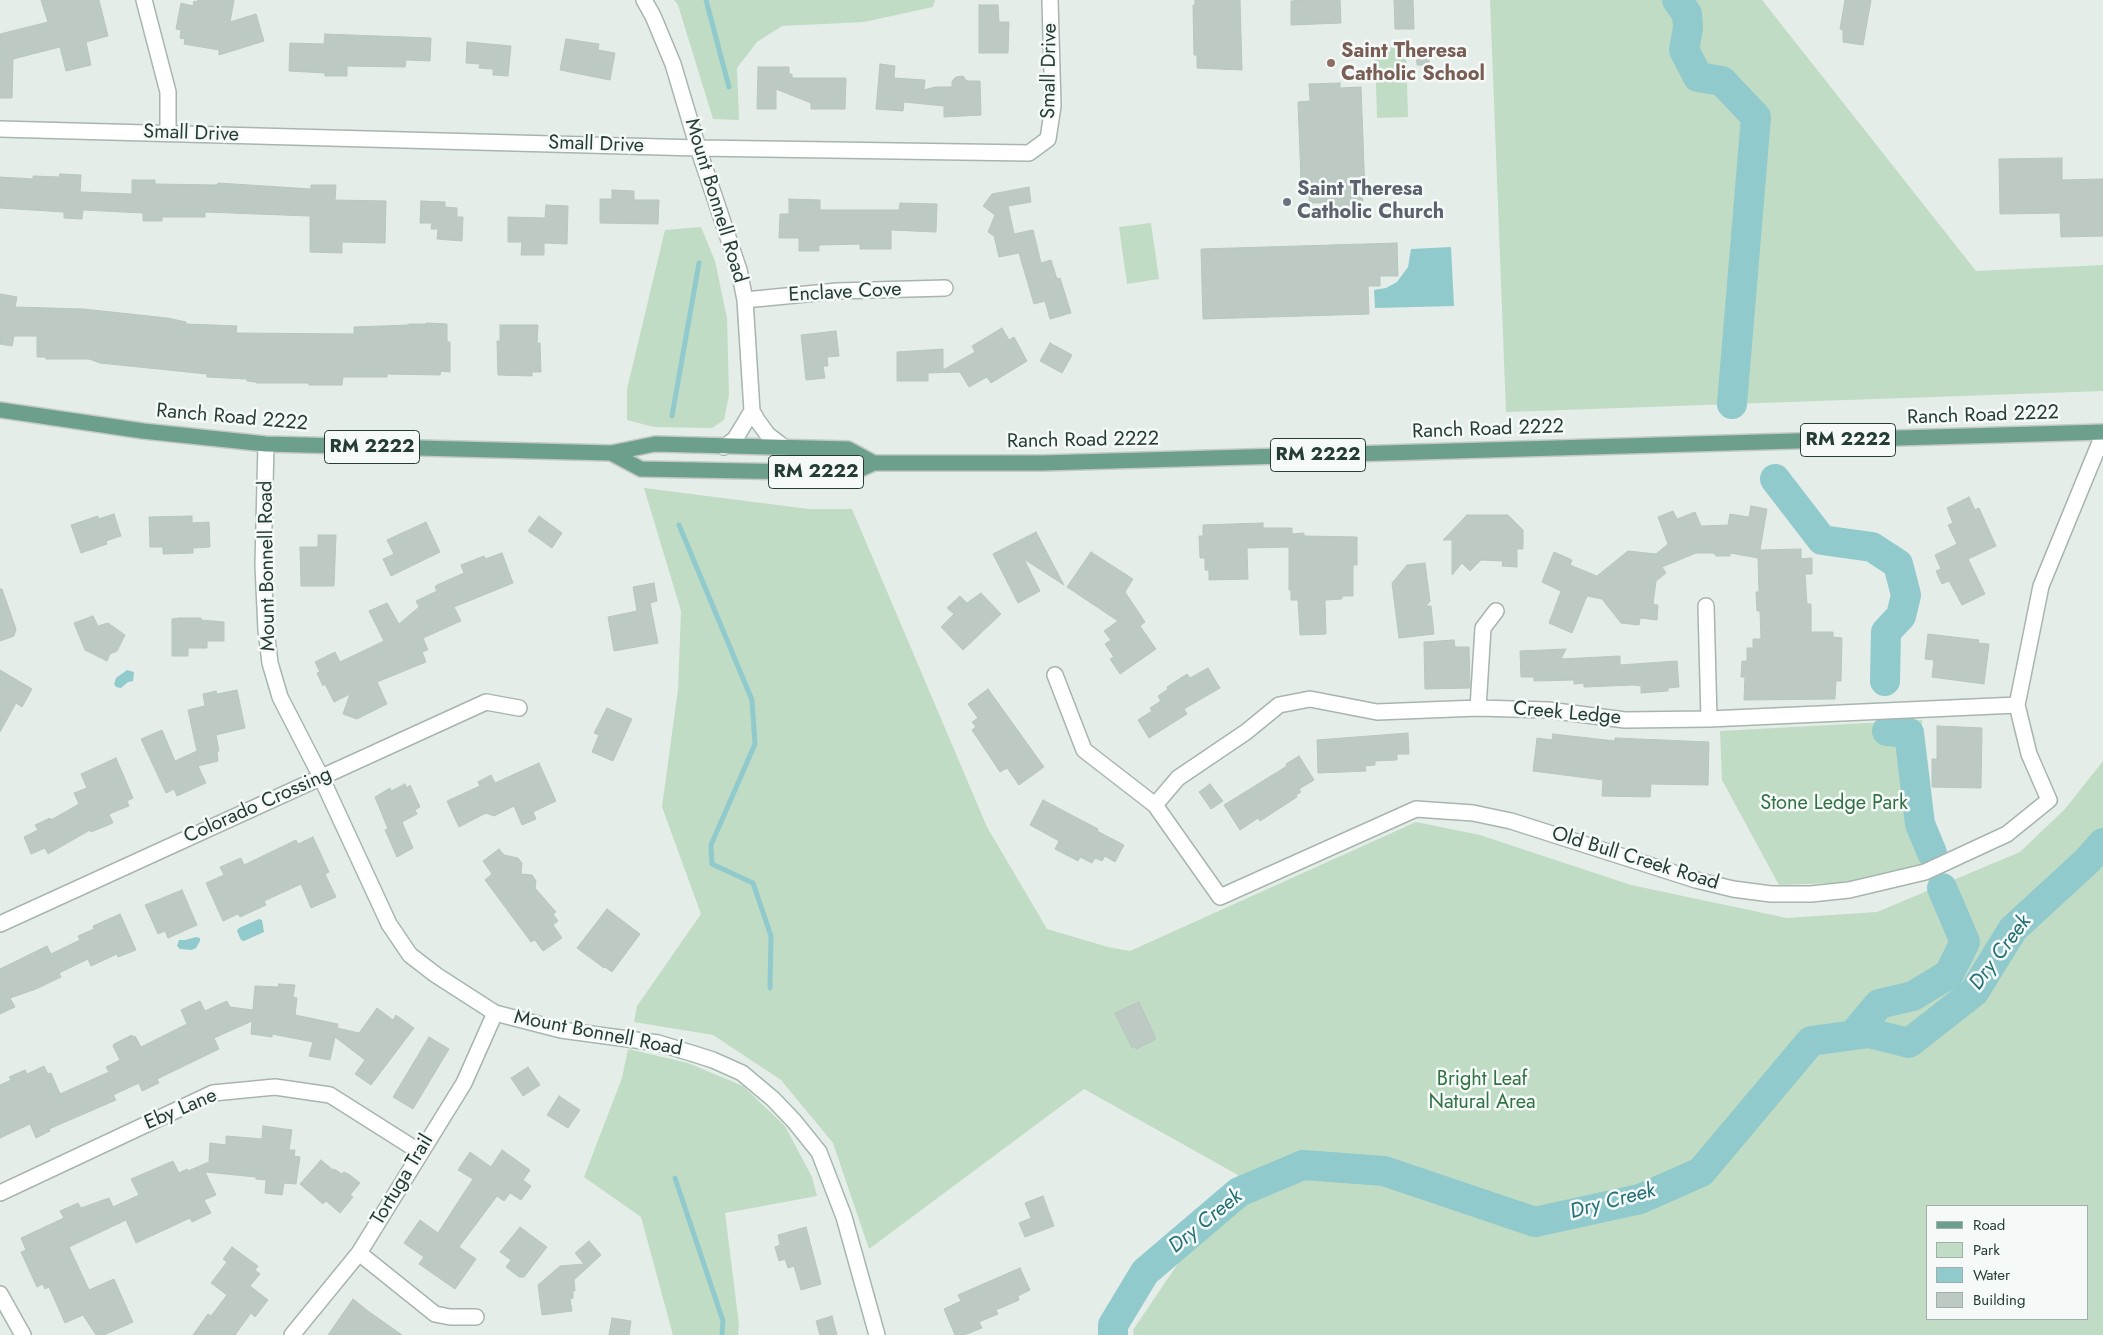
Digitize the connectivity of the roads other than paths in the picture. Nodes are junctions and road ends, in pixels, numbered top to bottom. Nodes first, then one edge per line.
1 (144, 0) edge
2 (644, 0) edge
3 (1050, 0) edge
4 (0, 129) edge
5 (168, 133) junction
6 (698, 148) junction
7 (945, 288) dead end
8 (745, 300) junction
9 (0, 410) edge
10 (752, 411) junction
11 (2103, 434) edge
12 (266, 444) junction
13 (724, 447) junction
14 (785, 448) junction
15 (611, 453) junction
16 (874, 462) junction
17 (1706, 606) dead end
18 (1496, 610) dead end
19 (1055, 675) dead end
20 (2017, 705) junction
21 (519, 708) dead end
22 (1478, 708) junction
23 (1709, 719) junction
24 (321, 778) junction
25 (1155, 805) junction
26 (0, 924) edge
27 (495, 1013) junction
28 (420, 1152) junction
29 (0, 1193) edge
30 (359, 1253) junction
31 (0, 1294) edge
32 (476, 1317) dead end
33 (23, 1335) edge
34 (292, 1335) edge
35 (877, 1335) edge

1 - 5 street
2 - 6 street, Mount Bonnell Road
3 - 6 street, Small Drive
4 - 5 street, Small Drive
5 - 6 street, Small Drive
6 - 8 street, Mount Bonnell Road
7 - 8 street, Enclave Cove
8 - 10 street, Mount Bonnell Road
9 - 12 main road, Ranch Road 2222 / RM 2222
10 - 13 street
10 - 14 street, Mount Bonnell Road
11 - 16 main road, Ranch Road 2222 / RM 2222
11 - 20 street
12 - 15 main road, Ranch Road 2222 / RM 2222
12 - 24 street, Mount Bonnell Road
13 - 14 main road, Ranch Road 2222 / RM 2222
13 - 15 main road, Ranch Road 2222 / RM 2222
14 - 16 main road, Ranch Road 2222 / RM 2222
15 - 16 main road, Ranch Road 2222 / RM 2222
17 - 23 street
18 - 22 street
19 - 25 street
20 - 23 street, Creek Ledge
20 - 25 street, Old Bull Creek Road
21 - 24 street, Colorado Crossing
22 - 23 street, Creek Ledge
22 - 25 street, Creek Ledge
24 - 26 street, Colorado Crossing
24 - 27 street, Mount Bonnell Road
27 - 28 street, Tortuga Trail
27 - 35 street, Mount Bonnell Road
28 - 29 street, Eby Lane
28 - 30 street, Tortuga Trail
30 - 32 street
30 - 34 street, Tortuga Trail
31 - 33 street

